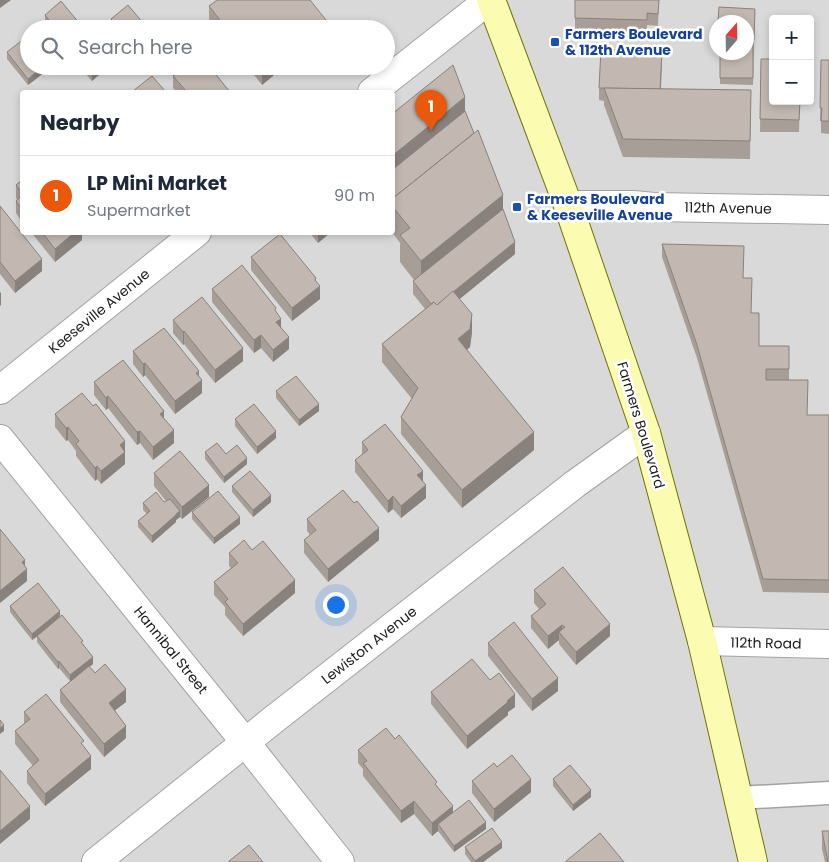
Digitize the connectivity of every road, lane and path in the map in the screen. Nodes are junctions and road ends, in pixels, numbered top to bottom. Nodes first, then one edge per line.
1 (490, 0) edge
2 (395, 74) edge
3 (394, 75) edge
4 (375, 90) edge
5 (568, 205) junction
6 (829, 210) edge
7 (193, 235) edge
8 (0, 390) edge
9 (646, 434) junction
10 (0, 439) edge
11 (702, 641) junction
12 (829, 644) edge
13 (245, 742) junction
14 (829, 793) edge
15 (738, 798) junction
16 (96, 862) edge
17 (340, 862) edge
18 (753, 862) edge

1 - 2 street
1 - 5 main road, Farmers Boulevard
3 - 4 street
5 - 6 street, 112th Avenue
5 - 9 main road, Farmers Boulevard
7 - 8 street, Keeseville Avenue
9 - 11 main road, Farmers Boulevard
9 - 13 street, Lewiston Avenue
10 - 13 street, Hannibal Street
11 - 12 street, 112th Road
11 - 15 main road, Farmers Boulevard
13 - 16 street, Lewiston Avenue
13 - 17 street, Hannibal Street
14 - 15 lane
15 - 18 main road, Farmers Boulevard

